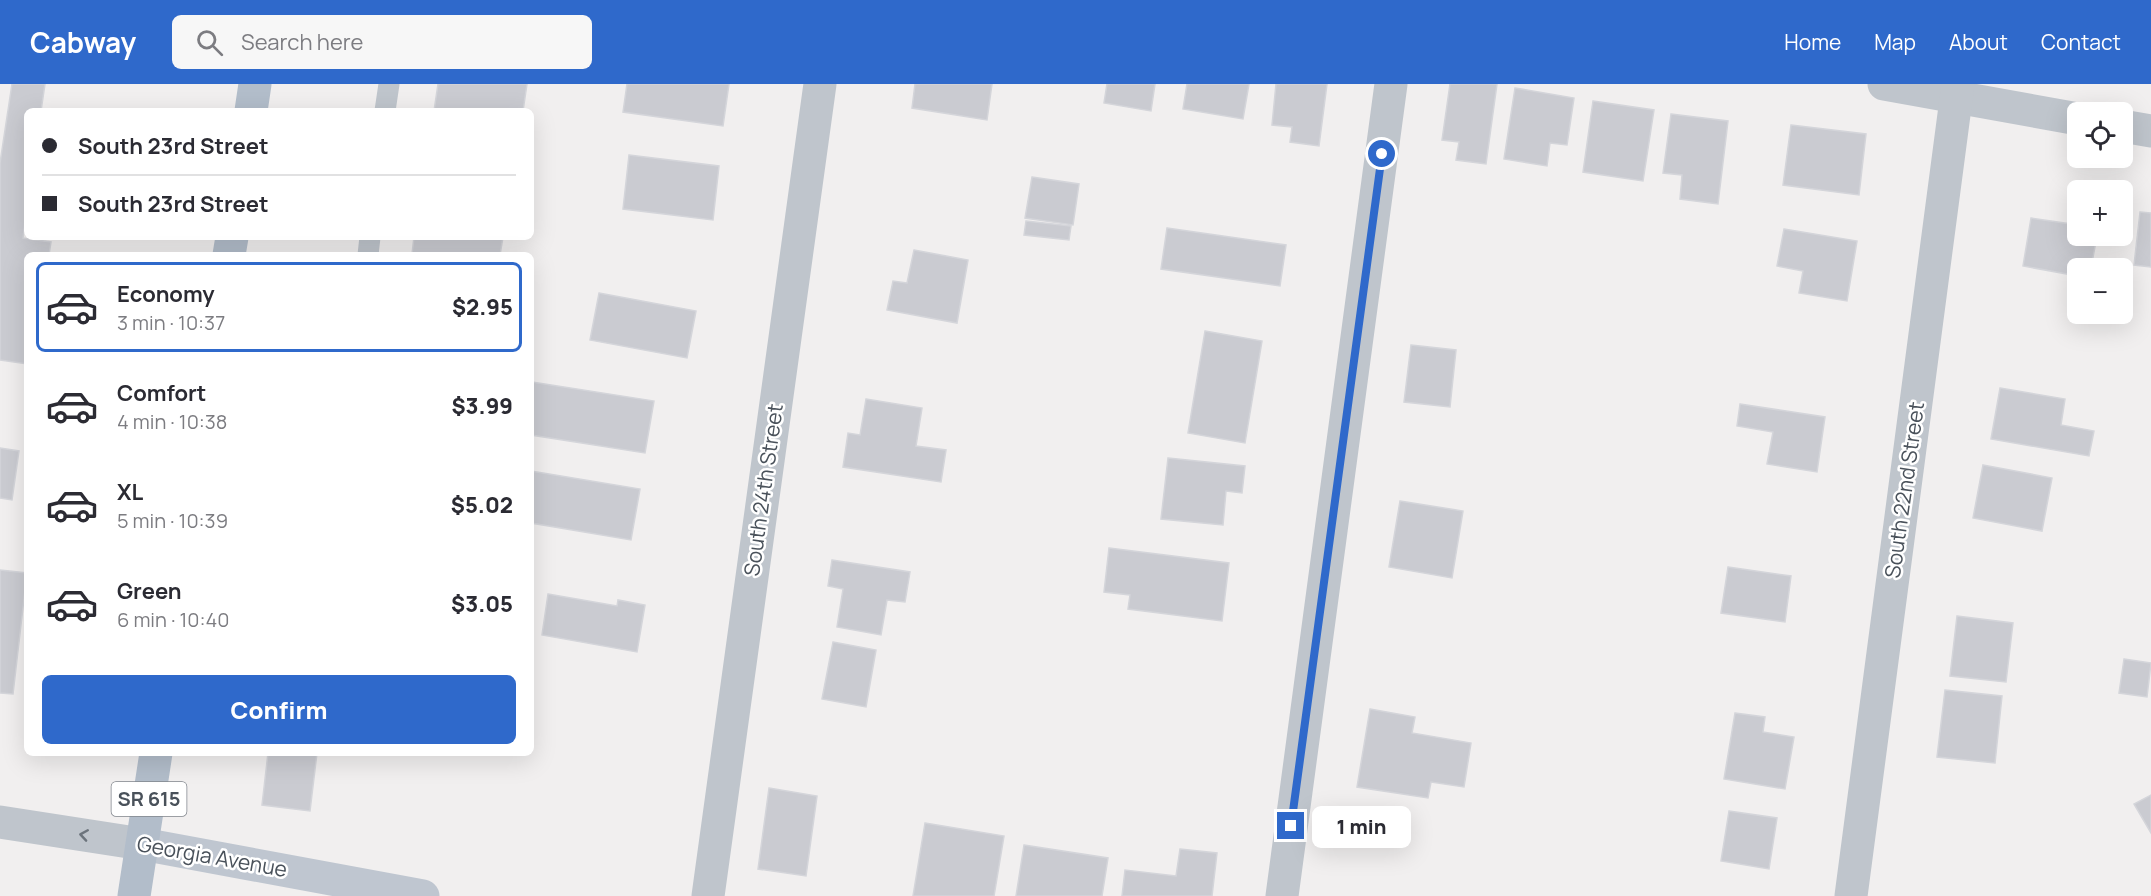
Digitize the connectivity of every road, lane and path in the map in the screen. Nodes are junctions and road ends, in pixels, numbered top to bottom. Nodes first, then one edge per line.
1 (255, 84) edge
2 (389, 84) edge
3 (820, 84) edge
4 (1391, 84) edge
5 (1884, 84) edge
6 (1957, 91) edge
7 (251, 108) edge
8 (386, 108) edge
9 (2067, 116) edge
10 (2133, 128) edge
11 (2151, 131) edge
12 (156, 756) edge
13 (0, 822) edge
14 (142, 844) junction
15 (134, 896) edge
16 (423, 896) edge
17 (708, 896) edge
18 (1282, 896) edge
19 (1851, 896) edge

1 - 7 main road
2 - 8 lane
3 - 17 street, South 24th Street
4 - 18 street
5 - 6 street
6 - 9 street
6 - 19 street, South 22nd Street
10 - 11 street
12 - 14 main road, SR 615
14 -> 13 street, Georgia Avenue
14 - 15 main road, SR 615
14 - 16 street, Georgia Avenue

